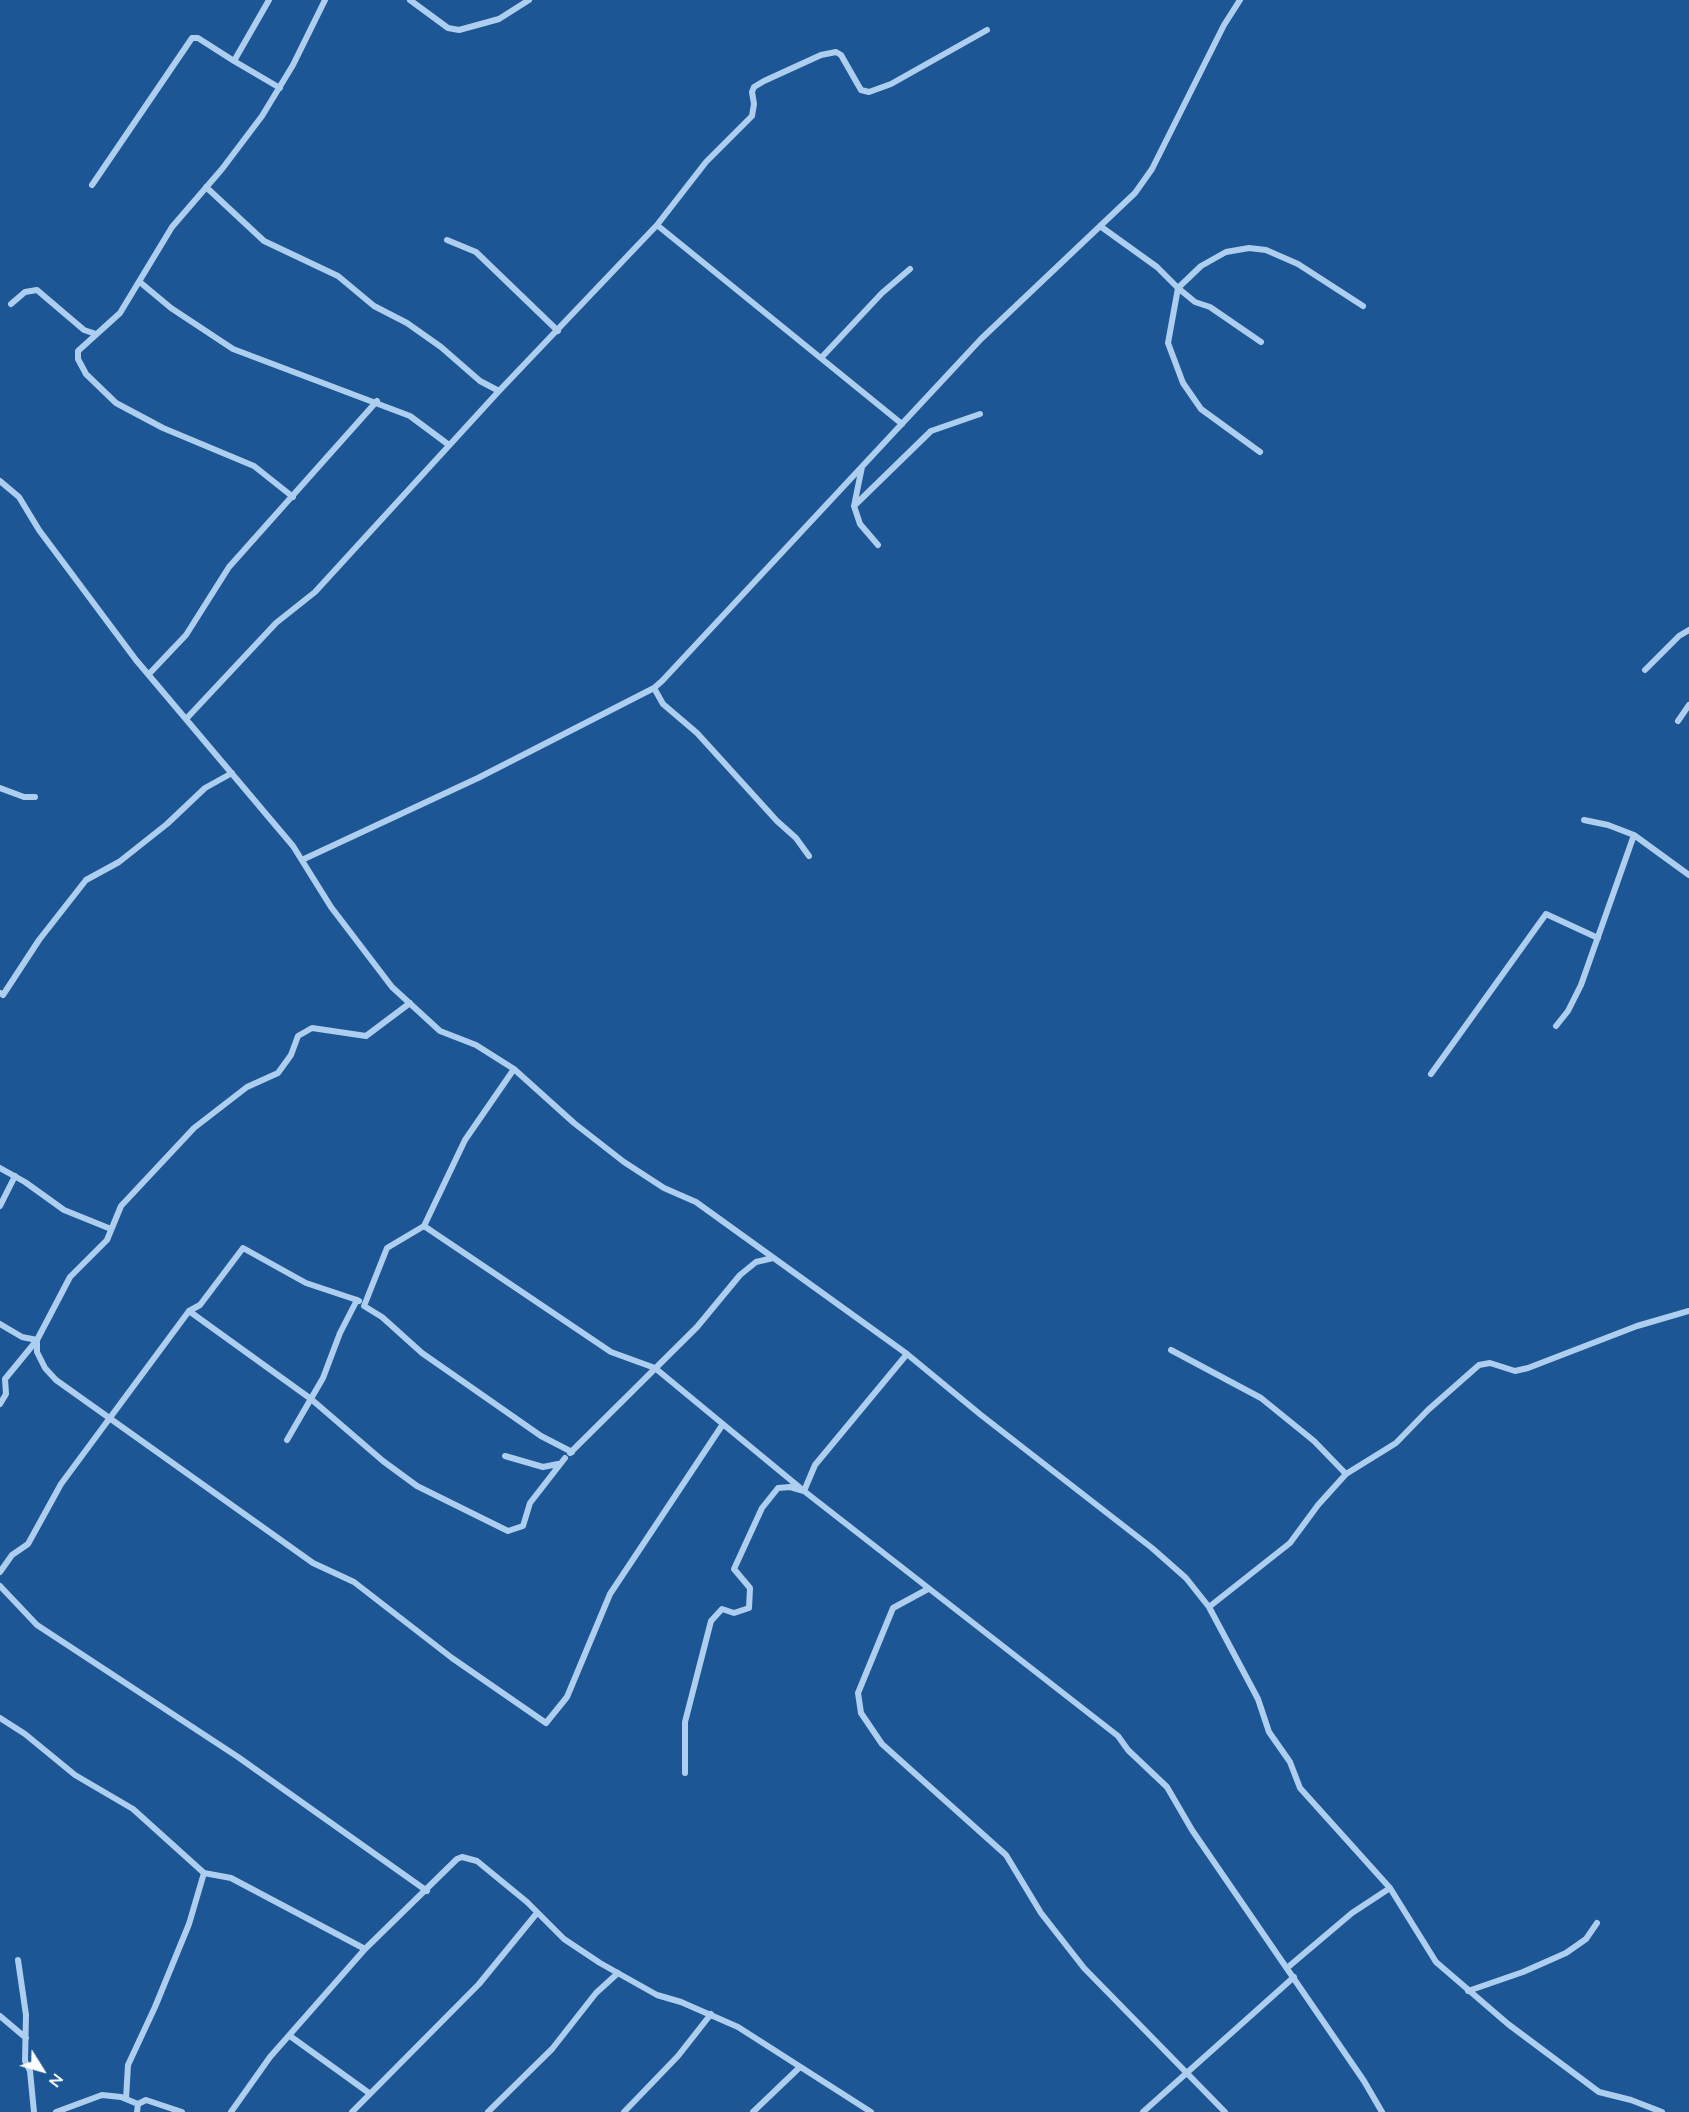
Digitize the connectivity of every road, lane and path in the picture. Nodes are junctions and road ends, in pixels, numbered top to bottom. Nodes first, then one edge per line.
1 (269, 0) edge
2 (325, 0) edge
3 (410, 0) edge
4 (530, 0) edge
5 (1240, 0) edge
6 (987, 30) dead end
7 (234, 61) junction
8 (280, 88) junction
9 (92, 185) dead end
10 (206, 187) junction
11 (657, 225) junction
12 (1100, 226) junction
13 (447, 240) dead end
14 (910, 269) dead end
15 (141, 283) junction
16 (1178, 288) junction
17 (10, 304) dead end
18 (1363, 306) dead end
19 (84, 330) junction
20 (558, 331) junction
21 (96, 334) junction
22 (1261, 342) dead end
23 (84, 343) junction
24 (821, 358) junction
25 (499, 391) junction
26 (377, 401) junction
27 (980, 414) dead end
28 (902, 424) junction
29 (449, 445) junction
30 (1260, 452) dead end
31 (862, 467) junction
32 (0, 481) edge
33 (293, 497) junction
34 (854, 506) junction
35 (878, 545) dead end
36 (1689, 630) edge
37 (1645, 670) dead end
38 (148, 674) junction
39 (654, 688) junction
40 (1689, 705) edge
41 (187, 718) junction
42 (1678, 721) dead end
43 (232, 773) junction
44 (0, 788) edge
45 (35, 797) dead end
46 (1584, 820) dead end
47 (1634, 835) junction
48 (809, 856) dead end
49 (304, 859) junction
50 (1689, 875) edge
51 (1598, 938) junction
52 (0, 993) edge
53 (410, 1003) junction
54 (1556, 1026) dead end
55 (514, 1069) junction
56 (1431, 1074) dead end
57 (0, 1168) edge
58 (15, 1176) junction
59 (0, 1206) edge
60 (424, 1226) junction
61 (111, 1229) junction
62 (757, 1247) junction
63 (773, 1258) junction
64 (756, 1262) junction
65 (357, 1300) junction
66 (364, 1306) junction
67 (189, 1311) junction
68 (1689, 1311) edge
69 (0, 1324) edge
70 (37, 1340) junction
71 (1171, 1350) dead end
72 (907, 1353) junction
73 (655, 1368) junction
74 (311, 1399) junction
75 (0, 1404) edge
76 (110, 1417) junction
77 (723, 1424) junction
78 (287, 1440) dead end
79 (572, 1452) junction
80 (505, 1456) dead end
81 (565, 1458) junction
82 (1346, 1474) junction
83 (804, 1491) junction
84 (0, 1572) edge
85 (0, 1586) edge
86 (928, 1589) junction
87 (1209, 1607) junction
88 (0, 1718) edge
89 (685, 1773) dead end
90 (204, 1873) junction
91 (1390, 1888) junction
92 (427, 1891) junction
93 (537, 1913) junction
94 (1597, 1923) dead end
95 (365, 1949) junction
96 (18, 1960) dead end
97 (1287, 1968) junction
98 (618, 1973) junction
99 (1294, 1977) junction
100 (1468, 1991) junction
101 (711, 2013) junction
102 (0, 2016) edge
103 (290, 2036) junction
104 (26, 2038) junction
105 (800, 2067) junction
106 (1189, 2073) junction
107 (369, 2093) junction
108 (126, 2099) junction
109 (138, 2104) junction
110 (1650, 2110) edge
111 (34, 2112) edge
112 (56, 2112) edge
113 (137, 2112) edge
114 (182, 2112) edge
115 (231, 2112) edge
116 (352, 2112) edge
117 (488, 2112) edge
118 (624, 2112) edge
119 (753, 2112) edge
120 (871, 2112) edge
121 (1143, 2112) edge
122 (1225, 2112) edge
123 (1382, 2112) edge
124 (1662, 2112) edge

1 - 7 street
2 - 8 street
3 - 4 street
5 - 12 street
6 - 11 street
7 - 8 street
7 - 9 street
8 - 10 street
10 - 15 street
10 - 25 street
11 - 20 street
11 - 24 street
12 - 16 street
12 - 28 street
13 - 20 street
14 - 24 street
15 - 21 street
15 - 26 street
16 - 18 street
16 - 22 street
16 - 30 street
17 - 19 street
19 - 21 street
19 - 23 street
20 - 25 street
21 - 23 street
23 - 33 street
24 - 28 street
25 - 29 street
26 - 29 street
26 - 33 street
27 - 34 street
28 - 31 street
29 - 41 street
31 - 34 street
31 - 39 street
32 - 38 street
33 - 38 street
34 - 35 street
36 - 37 street
38 - 41 street
39 - 48 street
39 - 49 street
40 - 42 street
41 - 43 street
43 - 49 street
43 - 52 street
44 - 45 street
46 - 47 street
47 - 50 street
47 - 51 street
49 - 53 street
51 - 54 street
51 - 56 street
53 - 55 street
53 - 61 street
55 - 60 street
55 - 62 street
57 - 58 street
58 - 59 street
58 - 61 street
60 - 66 street
60 - 73 street
61 - 70 street
62 - 63 street
62 - 64 street
63 - 64 street
63 - 72 street
64 - 73 street
65 - 66 street
65 - 67 street
65 - 74 street
66 - 79 street
67 - 74 street
67 - 76 street
68 - 82 street
69 - 70 street
70 - 75 street
70 - 76 street
71 - 82 street
72 - 83 street
72 - 87 street
73 - 77 street
73 - 79 street
74 - 78 street
74 - 81 street
76 - 77 street
76 - 84 street
77 - 83 street
79 - 81 street
80 - 81 street
82 - 87 street
83 - 86 street
83 - 89 street
85 - 92 street
86 - 97 street
86 - 106 street
87 - 91 street
88 - 90 street
90 - 95 street
90 - 108 street
91 - 97 street
91 - 100 street
92 - 93 street
92 - 95 street
93 - 98 street
93 - 107 street
94 - 100 street
95 - 103 street
96 - 104 street
97 - 99 street
98 - 101 street
98 - 117 street
99 - 106 street
99 - 123 street
100 - 110 street
101 - 105 street
101 - 118 street
102 - 104 street
103 - 107 street
103 - 115 street
104 - 111 street
105 - 119 street
105 - 120 street
106 - 121 street
106 - 122 street
107 - 116 street
108 - 109 street
108 - 112 street
109 - 113 street
109 - 114 street
110 - 124 street

